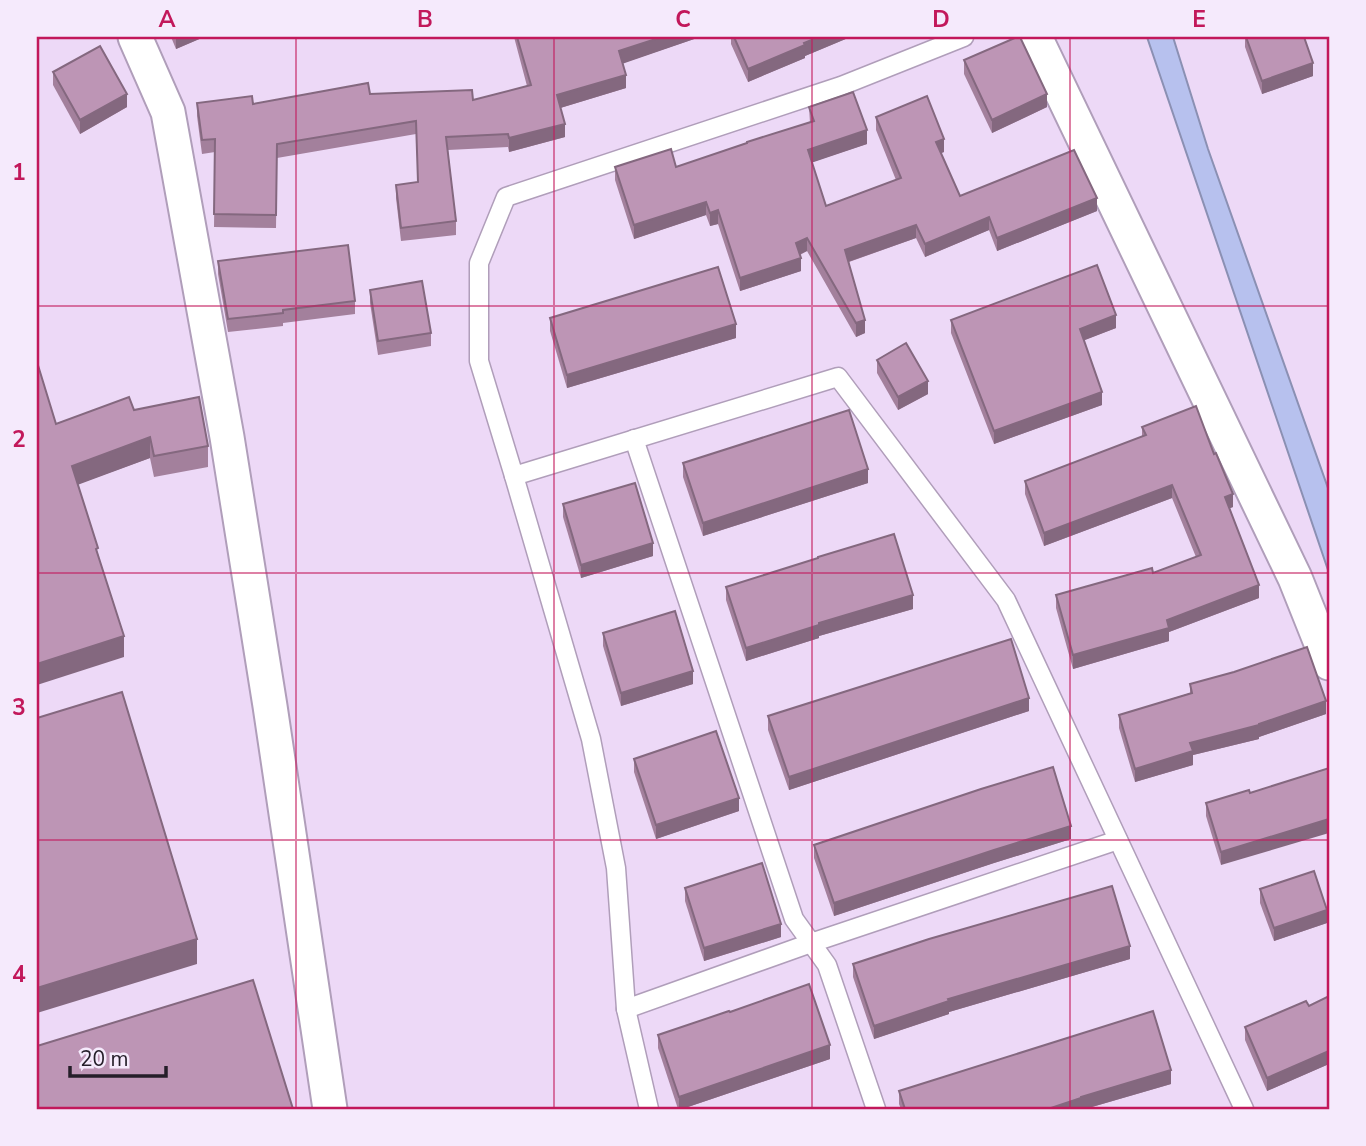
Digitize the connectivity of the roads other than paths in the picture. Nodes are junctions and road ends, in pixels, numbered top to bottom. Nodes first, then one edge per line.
1 (135, 37) edge
2 (964, 37) edge
3 (1035, 37) edge
4 (634, 439) junction
5 (513, 476) junction
6 (1329, 663) edge
7 (1118, 840) junction
8 (811, 943) junction
9 (626, 1009) junction
10 (330, 1109) edge
11 (649, 1109) edge
12 (876, 1109) edge
13 (1244, 1109) edge

1 - 10 street
2 - 5 lane
3 - 6 street
4 - 5 lane
4 - 7 lane
4 - 8 lane
5 - 9 lane
7 - 8 lane
7 - 13 lane
8 - 9 lane
8 - 12 lane
9 - 11 lane

